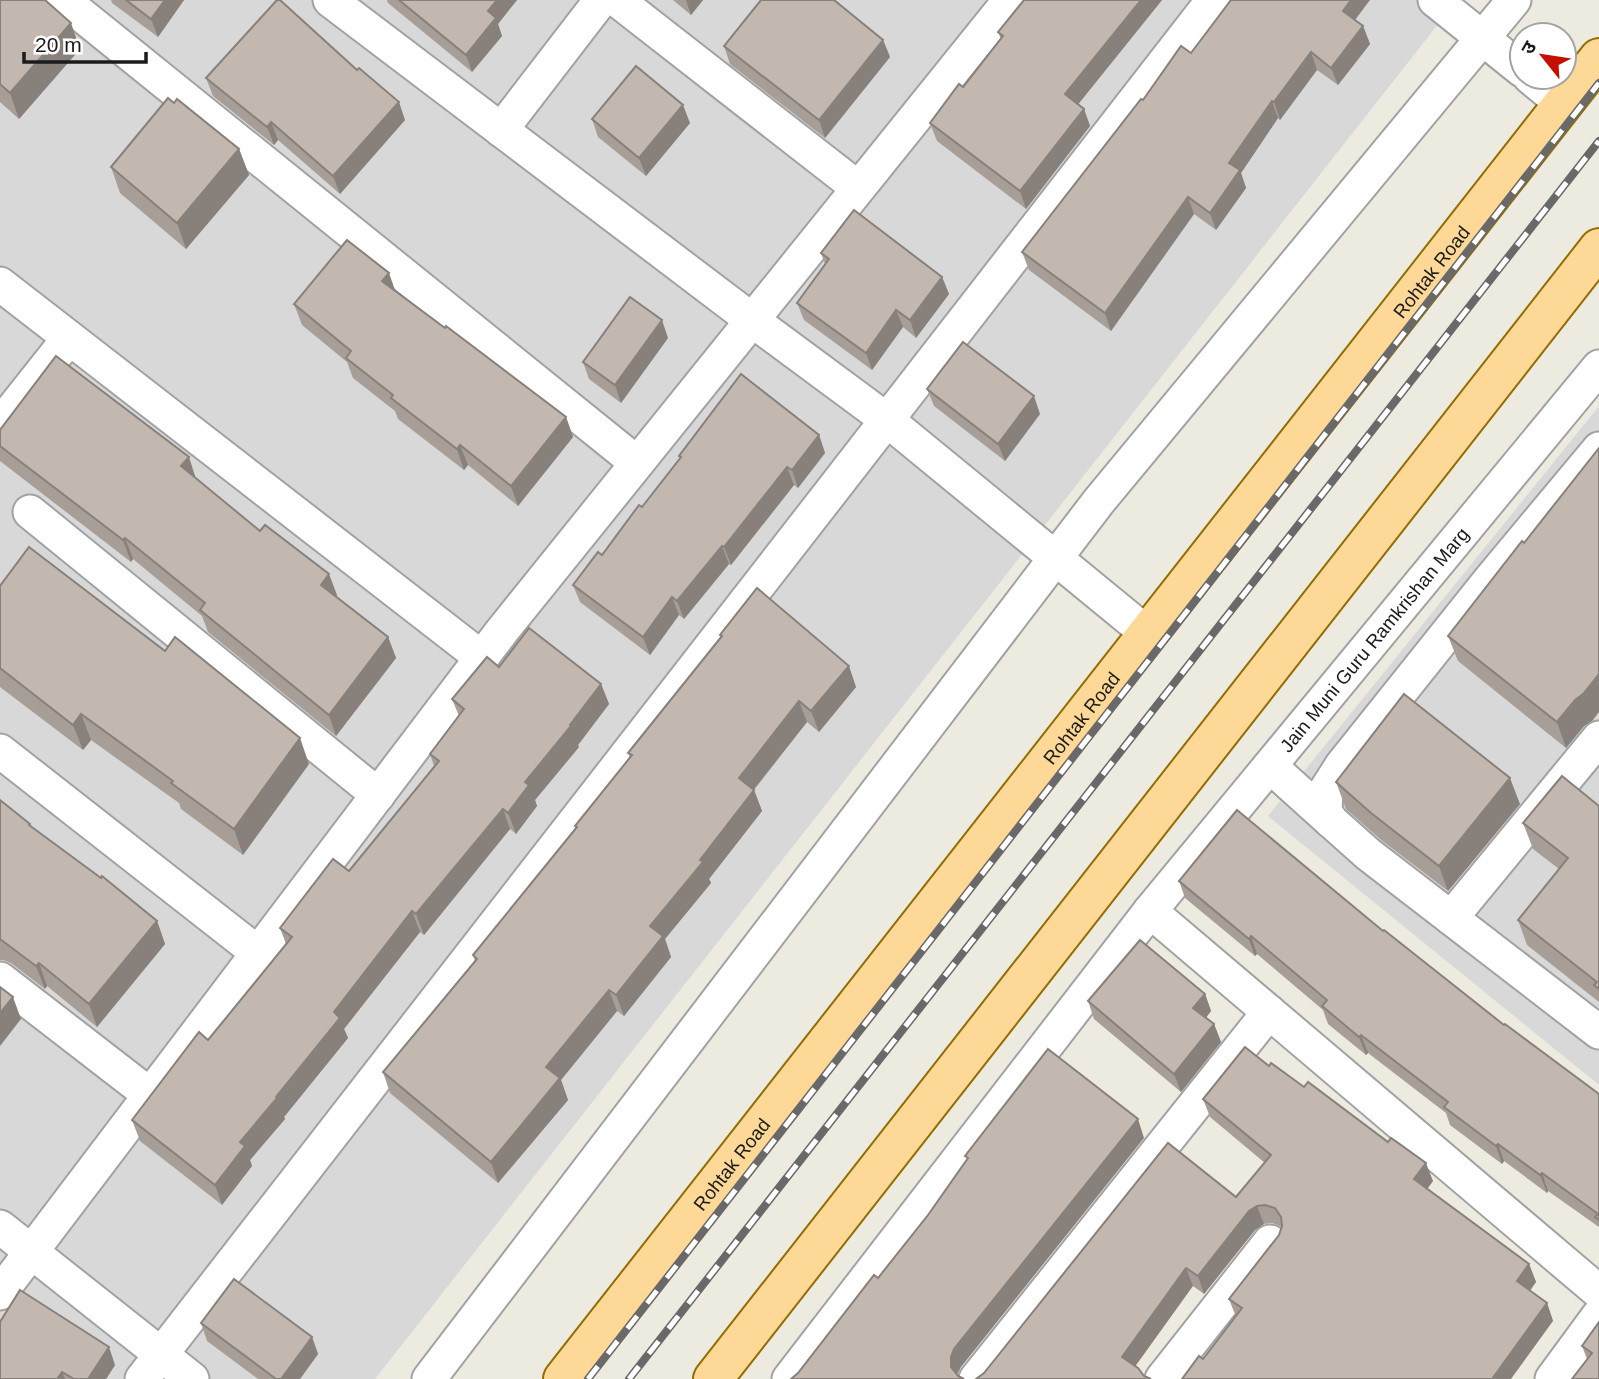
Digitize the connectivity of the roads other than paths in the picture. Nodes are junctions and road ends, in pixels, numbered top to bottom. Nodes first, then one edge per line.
1 (63, 0) edge
2 (330, 0) edge
3 (601, 0) edge
4 (617, 0) edge
5 (1010, 0) edge
6 (1213, 0) edge
7 (1435, 0) edge
8 (1514, 0) edge
9 (1483, 38) junction
10 (1599, 58) edge
11 (1508, 59) edge
12 (1547, 91) edge
13 (1563, 104) junction
14 (501, 130) junction
15 (858, 188) junction
16 (1598, 252) edge
17 (0, 285) edge
18 (752, 320) junction
19 (69, 338) junction
20 (1599, 367) edge
21 (887, 420) junction
22 (0, 425) edge
23 (1599, 449) edge
24 (638, 463) junction
25 (30, 512) dead end
26 (1055, 559) junction
27 (1148, 634) junction
28 (481, 659) junction
29 (1599, 738) edge
30 (0, 751) edge
31 (1270, 766) junction
32 (378, 795) junction
33 (1331, 821) junction
34 (1150, 911) junction
35 (1451, 918) junction
36 (258, 953) junction
37 (0, 979) edge
38 (1269, 1012) junction
39 (1594, 1018) edge
40 (150, 1095) junction
41 (0, 1227) edge
42 (1270, 1242) edge
43 (32, 1252) junction
44 (1599, 1292) edge
45 (0, 1293) edge
46 (1599, 1315) edge
47 (152, 1367) edge
48 (192, 1379) edge
49 (429, 1379) edge
50 (563, 1379) edge
51 (713, 1379) edge
52 (789, 1379) edge
53 (976, 1379) edge
54 (1162, 1379) edge
55 (1552, 1379) edge

1 - 24 street
2 - 14 street
3 - 14 street
4 - 15 street
5 - 15 street
6 - 21 street
7 - 9 street
8 - 9 street
9 - 11 street
9 - 26 street
10 - 13 main road, Rohtak Road
12 - 13 street
13 - 27 main road, Rohtak Road
14 - 18 street
15 - 18 street
16 - 51 main road
17 - 19 street
18 - 21 street
18 - 24 street
19 - 22 street
19 - 28 street
20 - 31 street, Jain Muni Guru Ramkrishan Marg
21 - 26 street
21 - 47 street
23 - 33 street
24 - 28 street
25 - 32 street
26 - 27 street
26 - 49 street
27 - 50 main road, Rohtak Road
28 - 32 street
29 - 35 street
30 - 36 street
31 - 33 street
31 - 34 street, Jain Muni Guru Ramkrishan Marg
32 - 36 street
33 - 35 street
34 - 38 street
34 - 52 street, Jain Muni Guru Ramkrishan Marg
35 - 39 street
36 - 40 street
37 - 40 street
38 - 44 street
38 - 53 street
40 - 43 street
41 - 43 street
42 - 54 street
43 - 45 street
43 - 47 street
46 - 55 street
47 - 48 street

